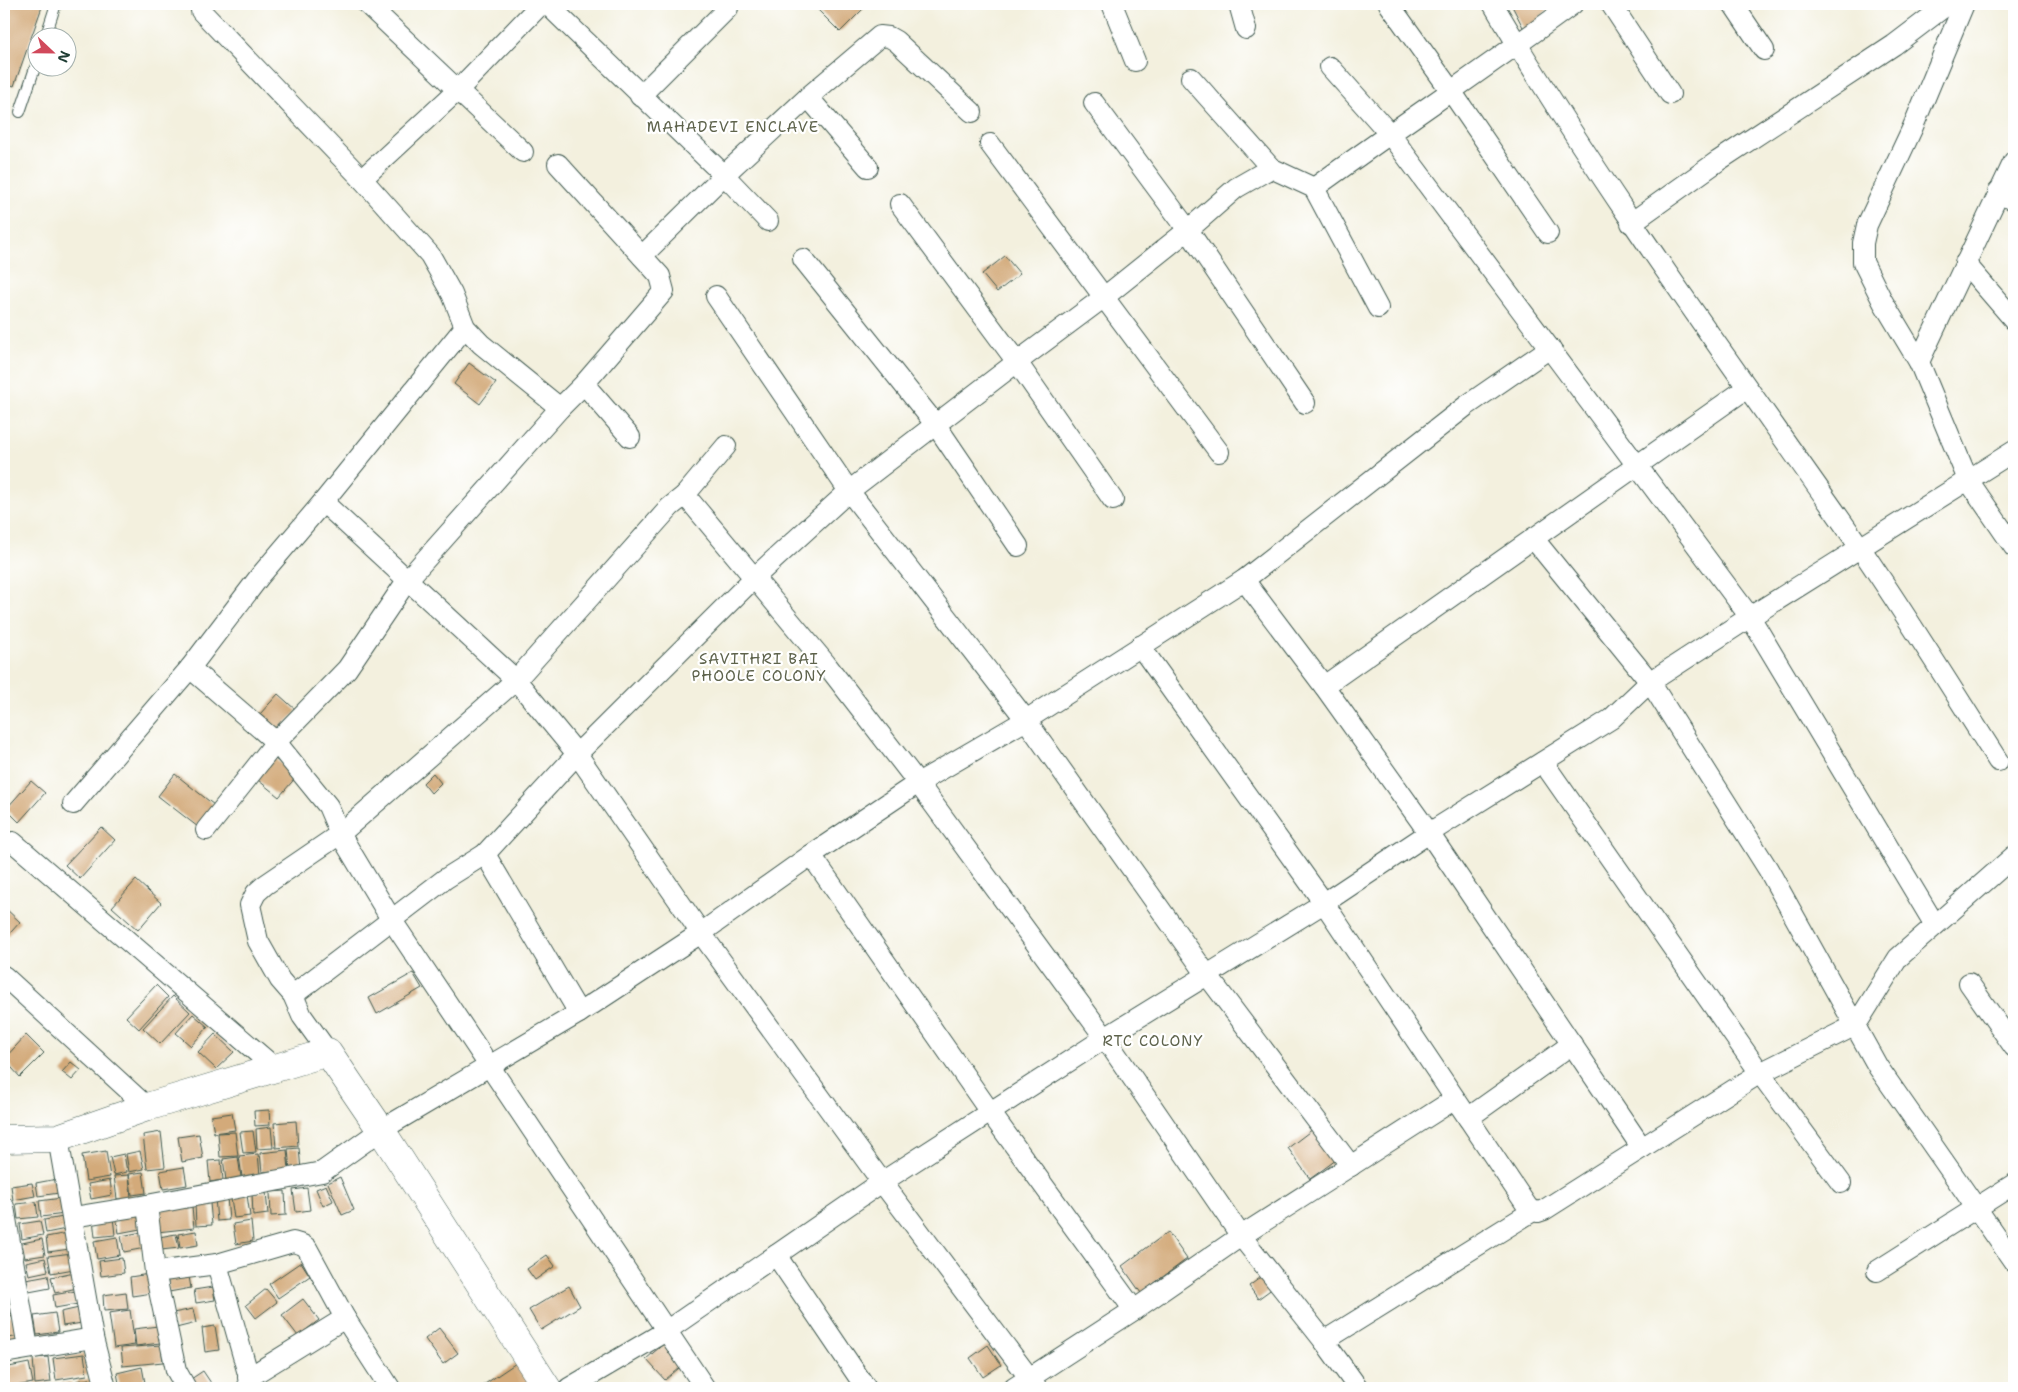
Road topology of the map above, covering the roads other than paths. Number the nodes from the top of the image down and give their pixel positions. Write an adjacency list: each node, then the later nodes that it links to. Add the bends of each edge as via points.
1 (56, 4): 16 (lane)
2 (366, 4): 24 (street)
3 (541, 4): 24 (street)
4 (547, 4): 27 (street)
5 (1113, 4): 20 (street)
6 (1239, 4): 17 (street)
7 (1388, 4): 25 (street)
8 (1493, 4): 18 (street)
9 (1573, 4): 18 (street)
10 (1611, 4): 26 (street)
11 (1732, 4): 19 (street)
12 (1948, 4): 45 (street, via 1894,45 1718,161)
13 (1964, 4): 58 (street, via 1912,129 1867,225 1863,243 1863,262)
14 (728, 8): 27 (street)
15 (201, 11): 40 (street)
16 (48, 28)
17 (1246, 30)
18 (1517, 45): 25 (street); 45 (street)
19 (1764, 50)
20 (1135, 61)
21 (1330, 67): 32 (street)
22 (32, 78): 30 (lane)
23 (1191, 78): 38 (street)
24 (458, 90): 34 (street); 40 (street)
25 (1452, 91): 32 (street); 47 (street)
26 (1670, 94)
27 (640, 96): 39 (street)
28 (808, 97): 31 (street, via 880,36 896,41); 37 (street); 39 (street)
29 (1094, 103): 46 (street)
30 (20, 112)
31 (972, 112)
32 (1389, 133): 41 (street); 56 (street)
33 (990, 144): 52 (street)
34 (523, 152)
35 (2014, 160): 42 (street)
36 (558, 164): 48 (street)
37 (868, 167)
38 (1271, 168): 41 (street); 46 (street, via 1236,188)
39 (724, 175): 44 (street); 48 (street)
40 (362, 180): 55 (street, via 430,255 452,294)
41 (1314, 188): 53 (street)
42 (2006, 197): 50 (street)
43 (900, 204): 57 (street)
44 (768, 221)
45 (1631, 223): 60 (street)
46 (1188, 230): 52 (street); 61 (street)
47 (1548, 232)
48 (642, 256): 59 (street, via 660,276 664,291)
49 (803, 259): 63 (street)
50 (1965, 263): 54 (street); 58 (street)
51 (716, 296): 70 (street)
52 (1103, 298): 57 (street); 67 (street)
53 (1378, 308)
54 (2014, 320)
55 (465, 327): 62 (street, via 481,344); 73 (street)
56 (1550, 348): 68 (street); 80 (street, via 1466,406)
57 (1017, 362): 63 (street); 72 (street)
58 (1919, 362): 69 (street)
59 (584, 384): 62 (street); 64 (street)
60 (1748, 388): 68 (street); 77 (street)
61 (1305, 403)
62 (560, 408): 79 (street)
63 (936, 425): 70 (street); 75 (street)
64 (630, 437)
65 (726, 446): 71 (street)
66 (2014, 451): 69 (street)
67 (1219, 452)
68 (1637, 466): 74 (street); 81 (street)
69 (1968, 480): 76 (street); 77 (street)
70 (849, 491): 78 (street); 87 (street)
71 (685, 495): 78 (street); 84 (street, via 670,507)
72 (1112, 500)
73 (323, 502): 79 (street); 83 (street, via 260,576)
74 (1532, 538): 85 (street); 86 (street)
75 (1018, 546)
76 (2014, 547)
77 (1860, 548): 81 (street); 90 (street)
78 (754, 578): 89 (street); 92 (street)
79 (408, 579): 84 (street); 88 (street, via 347,669)
80 (1244, 580): 82 (street); 86 (street)
81 (1750, 617): 85 (street); 103 (street)
82 (1140, 646): 87 (street); 101 (street)
83 (190, 668): 88 (street); 93 (street)
84 (516, 680): 89 (street); 96 (street)
85 (1650, 682): 91 (street, via 1611,719); 110 (street, via 1768,869)
86 (1324, 686): 95 (street)
87 (1026, 720): 92 (street); 106 (street)
88 (276, 742): 94 (street); 96 (street, via 328,806)
89 (577, 754): 98 (street); 104 (street)
90 (1998, 761)
91 (1544, 762): 95 (street); 117 (street)
92 (918, 783): 99 (street); 111 (street)
93 (73, 804)
94 (206, 830)
95 (1429, 833): 101 (street); 112 (street)
96 (340, 834): 102 (street); 108 (street, via 266,885 256,893 250,905 258,941 280,980)
97 (13, 842): 116 (street)
98 (485, 854): 102 (street, via 445,878); 109 (street)
99 (811, 855): 104 (street); 120 (street)
100 (2014, 856): 103 (street)
101 (1324, 903): 106 (street); 118 (street)
102 (391, 918): 108 (street); 115 (street)
103 (1935, 925): 110 (street, via 1898,958)
104 (701, 933): 109 (street); 127 (street)
105 (4, 976): 119 (street)
106 (1207, 976): 111 (street); 126 (street)
107 (1969, 982): 113 (street)
108 (293, 995): 114 (street, via 302,1016)
109 (579, 1013): 115 (street)
110 (1856, 1025): 117 (street); 132 (street, via 1878,1067)
111 (1105, 1038): 120 (street); 135 (street)
112 (1572, 1044): 121 (street); 125 (street)
113 (2014, 1047)
114 (328, 1052): 116 (street); 122 (street)
115 (489, 1064): 122 (street); 144 (street)
116 (274, 1067): 119 (street)
117 (1760, 1073): 125 (street); 128 (street)
118 (1455, 1099): 121 (street); 126 (street)
119 (147, 1107): 123 (street)
120 (990, 1112): 127 (street); 142 (street)
121 (1468, 1118): 133 (street)
122 (381, 1130): 130 (street, via 322,1172); 154 (street)
123 (58, 1138): 124 (street); 134 (street)
124 (4, 1139)
125 (1642, 1148): 133 (street, via 1544,1210)
126 (1351, 1166): 135 (street)
127 (882, 1182): 136 (street); 150 (street)
128 (1841, 1183)
129 (2014, 1184): 132 (street)
130 (147, 1205): 134 (street); 140 (street)
131 (4, 1207): 141 (street)
132 (1976, 1208): 137 (street); 139 (street)
133 (1533, 1212): 146 (street)
134 (73, 1217): 145 (street)
135 (1241, 1236): 142 (street); 146 (street)
136 (776, 1255): 144 (street); 157 (street)
137 (2014, 1262)
138 (217, 1264): 140 (street); 143 (street, via 293,1242 303,1244); 149 (street)
139 (1877, 1271)
140 (155, 1272): 152 (street, via 176,1370)
141 (10, 1284): 147 (street)
142 (1134, 1310): 150 (street)
143 (345, 1318): 149 (street); 153 (street)
144 (666, 1331): 155 (street); 156 (street)
145 (93, 1338): 147 (street); 151 (street)
146 (1324, 1341): 158 (street)
147 (28, 1348): 148 (street)
148 (4, 1353)
149 (250, 1383)
150 (1027, 1385)
151 (106, 1388)
152 (186, 1388)
153 (390, 1388)
154 (547, 1388)
155 (569, 1388)
156 (705, 1388)
157 (866, 1388)
158 (1358, 1388)

